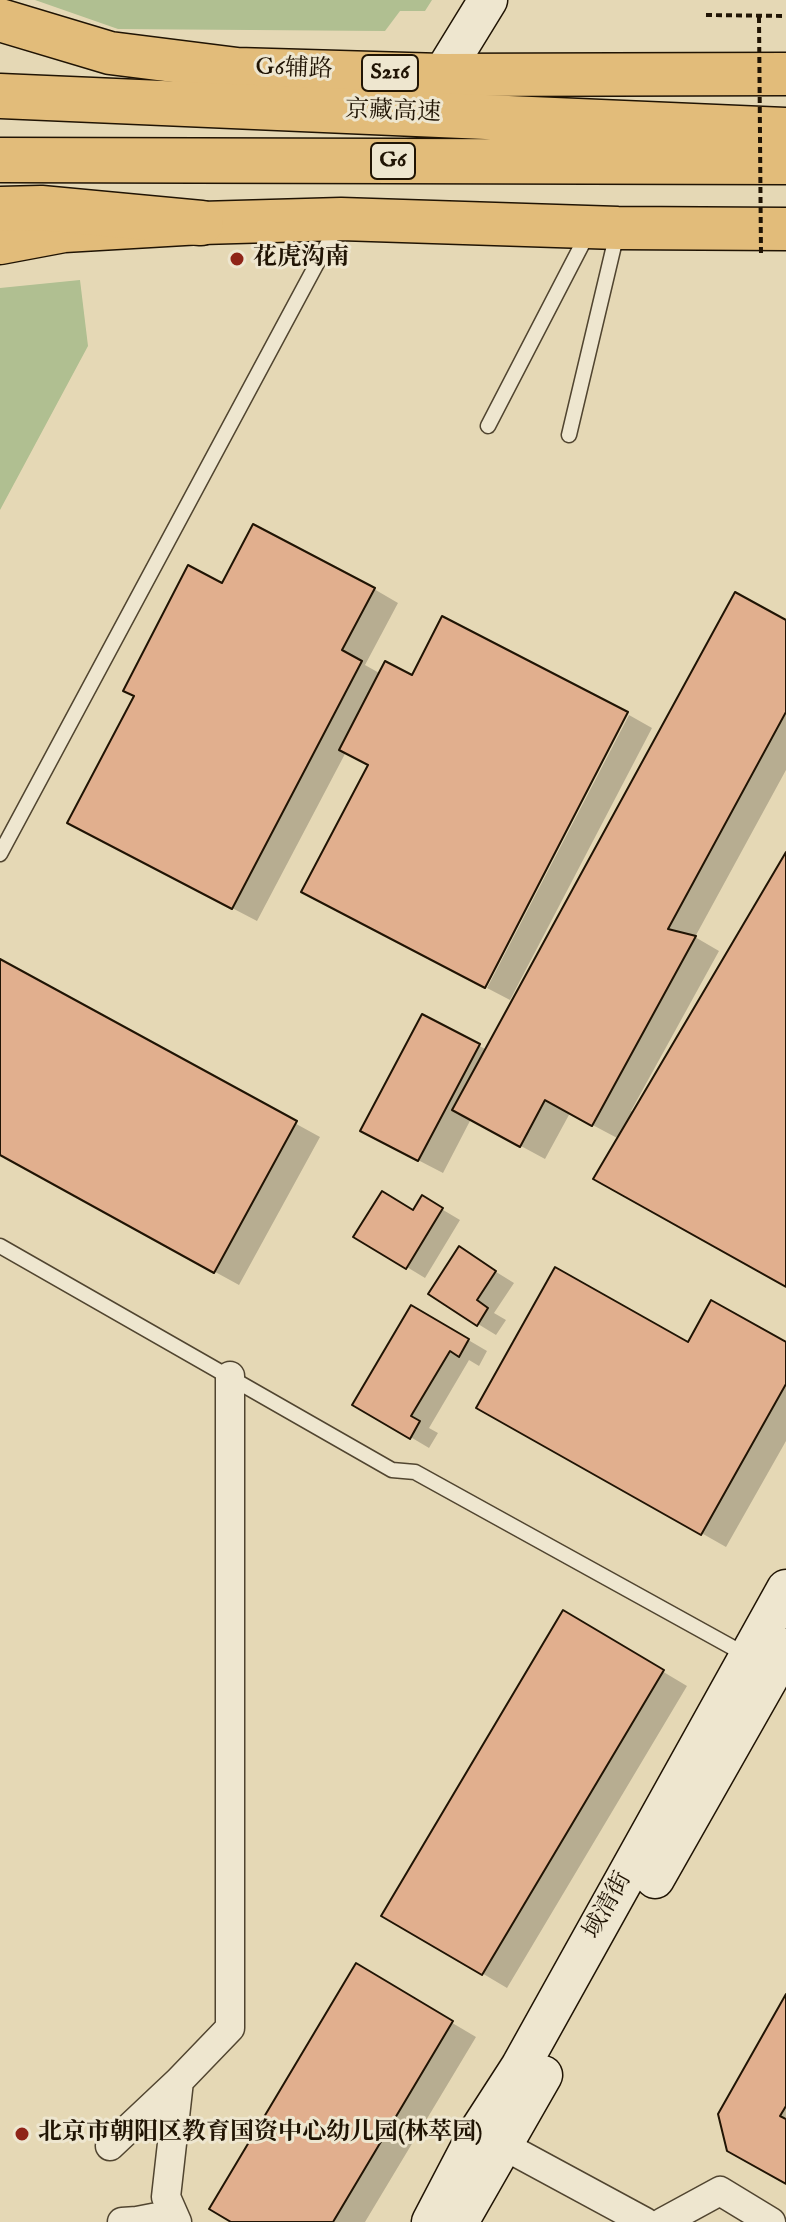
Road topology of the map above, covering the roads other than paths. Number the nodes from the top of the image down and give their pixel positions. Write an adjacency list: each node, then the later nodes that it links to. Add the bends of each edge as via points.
1 (488, 0): 4 (street)
2 (0, 20): 4 (main road, G6辅路 / S216, via 124,55 237,69)
3 (786, 74): 4 (main road, G6辅路 / S216)
4 (442, 75)
5 (0, 96): 6 (highway, 京藏高速 / G6)
6 (786, 130)
7 (0, 160): 8 (highway, 京藏高速 / G6)
8 (786, 162)
9 (0, 209): 11 (highway)
10 (341, 219): 11 (main road); 12 (main road); 17 (lane)
11 (201, 223): 14 (main road, via 64,231)
12 (605, 227): 13 (main road); 15 (lane); 16 (lane)
13 (774, 242)
14 (0, 243)
15 (488, 426)
16 (569, 435)
17 (0, 854)
18 (0, 1246): 19 (lane)
19 (230, 1376): 21 (lane, via 392,1470 415,1472); 22 (street, via 230,2028)
20 (786, 1589): 21 (street, 域清街)
21 (769, 1658): 23 (street, 域清街, via 520,2067)
22 (179, 2081): 24 (street); 26 (street, via 166,2197)
23 (490, 2139): 25 (street); 28 (street, 域清街); 29 (street, 域清街)
24 (110, 2146)
25 (613, 2214): 30 (street)
26 (175, 2218): 27 (street)
27 (122, 2222)
28 (431, 2222)
29 (459, 2222)
30 (645, 2222)
31 (663, 2222): 32 (street, via 720,2191)
32 (771, 2222)

